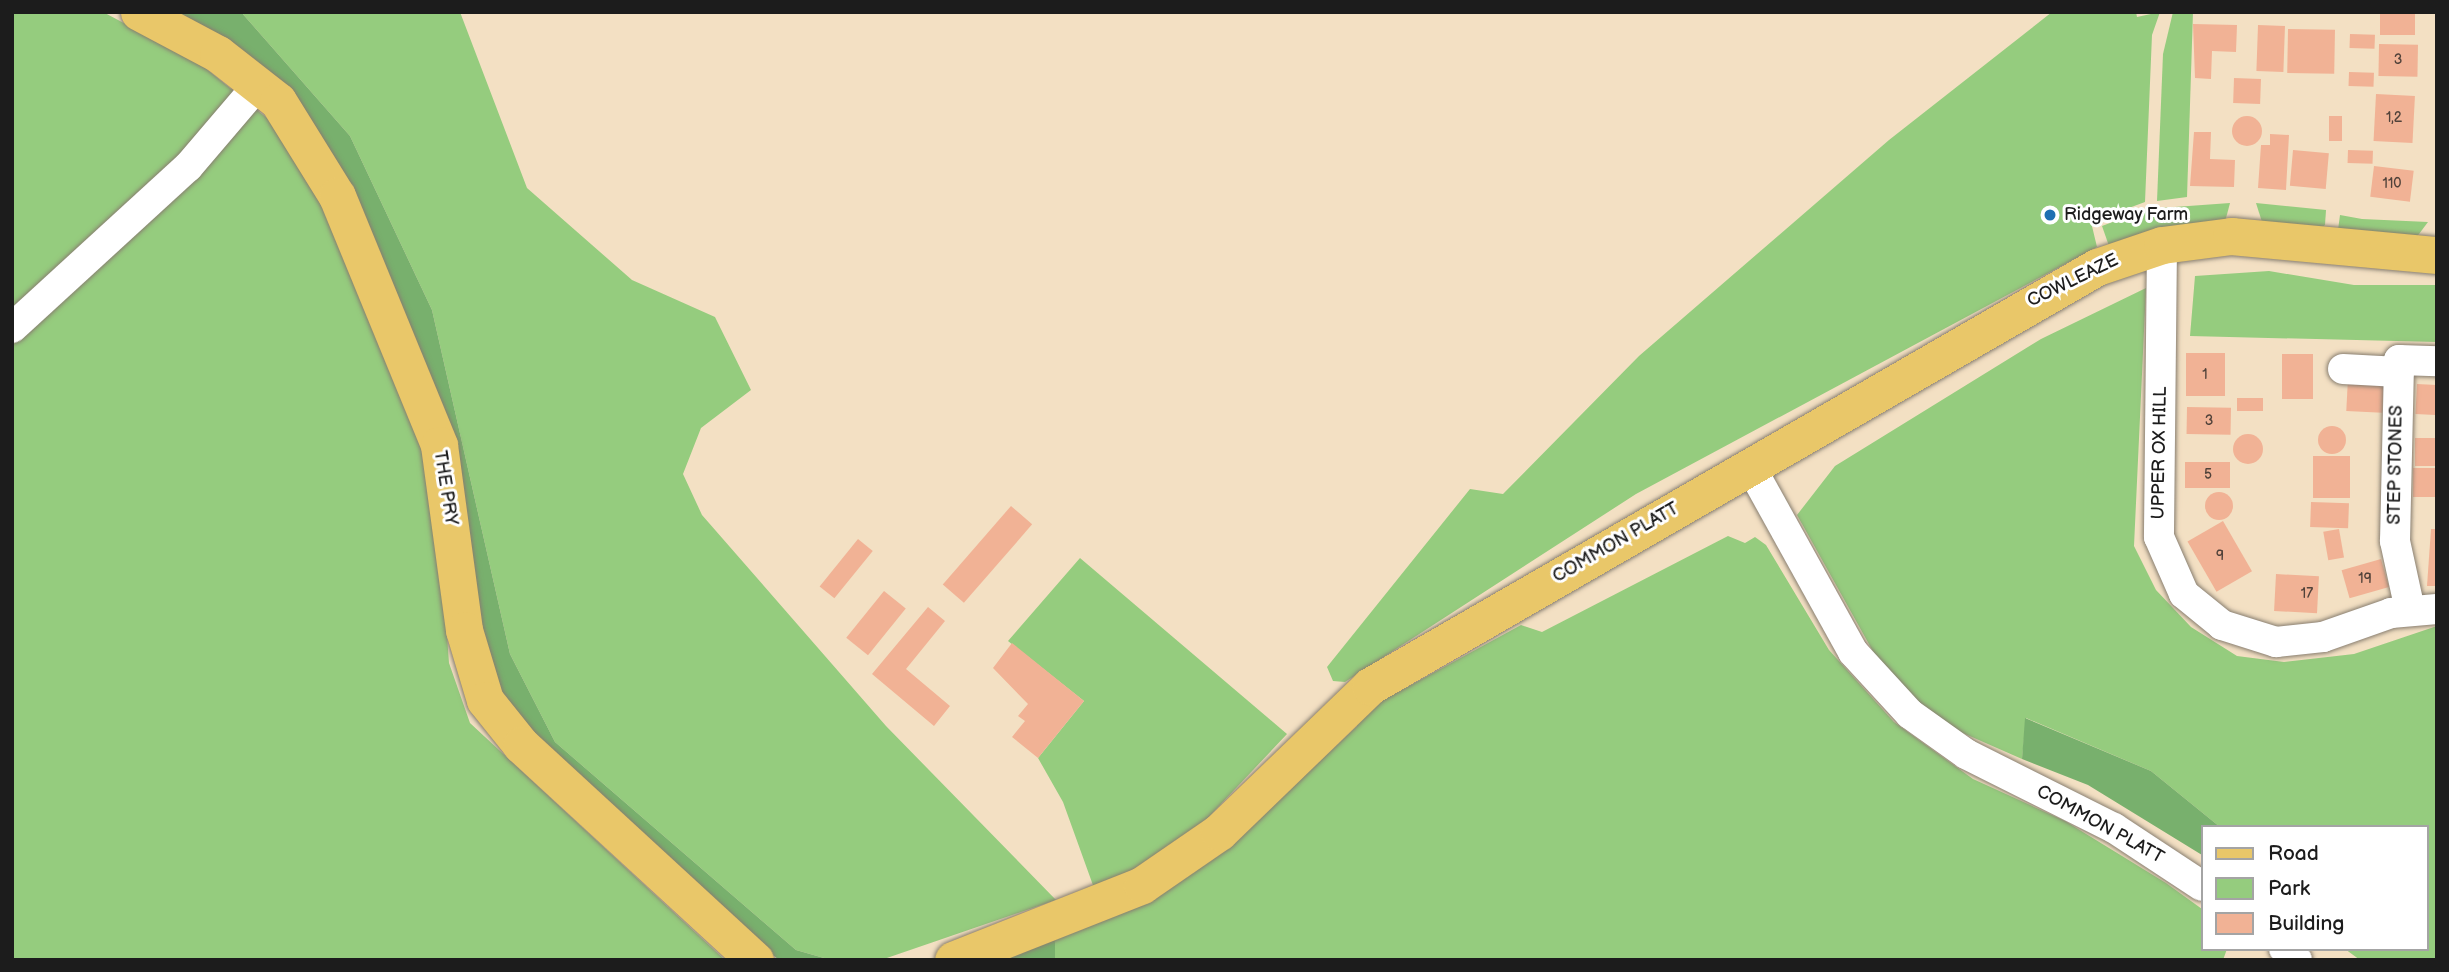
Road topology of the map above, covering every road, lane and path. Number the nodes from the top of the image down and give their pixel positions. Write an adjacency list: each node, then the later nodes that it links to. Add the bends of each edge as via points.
1 (139, 12): 2 (main road, THE PRY, via 218,54)
2 (259, 84): 6 (street, via 188,167); 13 (main road, THE PRY, via 295,121 324,172 421,396 439,446 464,630 485,700 521,745)
3 (2437, 240): 5 (street)
4 (2162, 244): 5 (main road, COWLEAZE, via 2256,236 2369,253); 10 (main road, COWLEAZE, via 2063,283); 11 (street, UPPER OX HILL, via 2158,509 2174,580 2221,625 2276,642 2323,637)
5 (2437, 255)
6 (12, 328)
7 (2437, 361): 8 (street)
8 (2399, 366): 9 (street); 11 (street, STEP STONES, via 2395,541)
9 (2343, 369)
10 (1750, 466): 12 (street, COMMON PLATT, via 1853,652 1910,714 1966,754 2114,828); 14 (main road, COMMON PLATT, via 1370,686 1219,832 1142,885)
11 (2424, 610)
12 (2200, 885)
13 (755, 960)
14 (953, 960)

